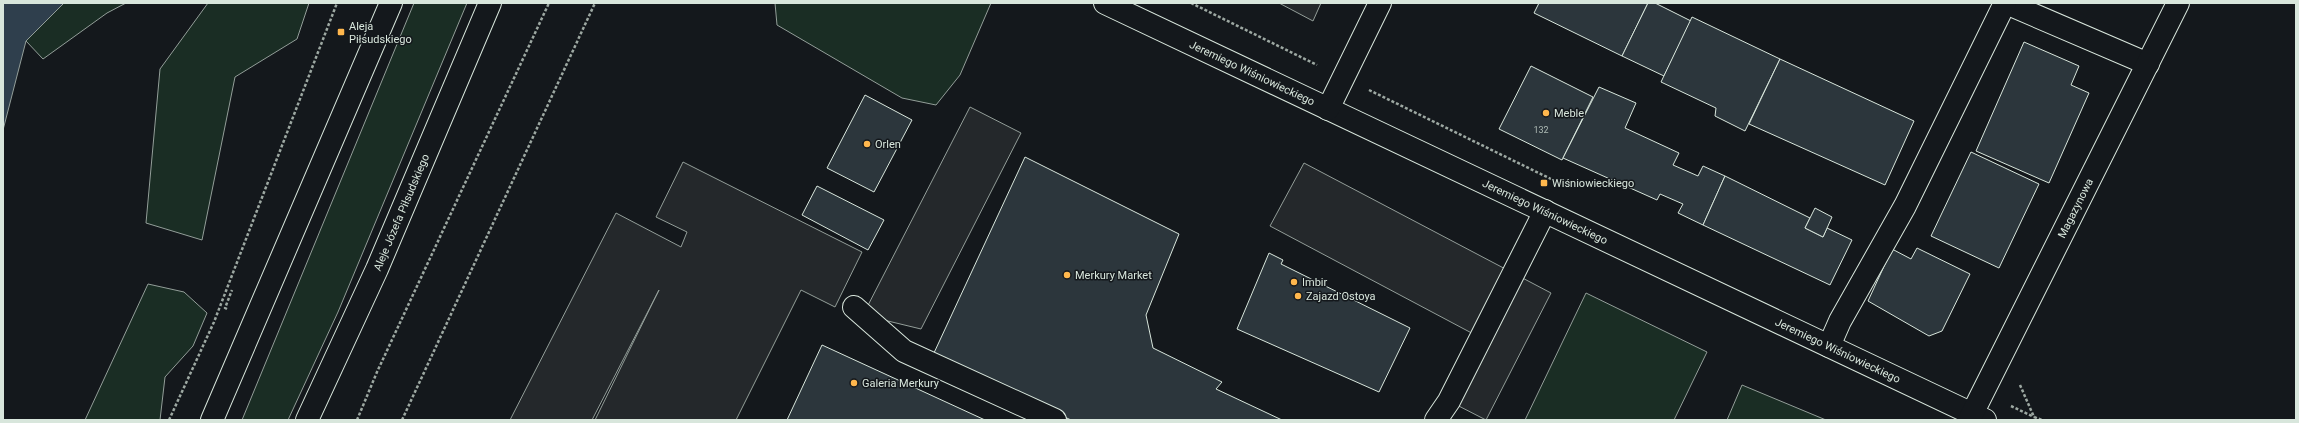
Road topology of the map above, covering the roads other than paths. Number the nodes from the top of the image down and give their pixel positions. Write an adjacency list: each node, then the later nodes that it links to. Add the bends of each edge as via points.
1 (391, 3): 13 (street)
2 (490, 3): 14 (street, Aleje Józefa Piłsudskiego, via 377,269)
3 (1105, 3): 8 (street, Jeremiego Wiśniowieckiego)
4 (1380, 3): 8 (street)
5 (2005, 3): 7 (street); 11 (street, via 1905,206)
6 (2178, 3): 7 (street, Magazynowa)
7 (2148, 64): 12 (street, Magazynowa)
8 (1328, 109): 9 (street, Jeremiego Wiśniowieckiego)
9 (1545, 211): 11 (street, Jeremiego Wiśniowieckiego); 16 (street, via 1448,402)
10 (854, 307): 15 (street, via 904,351)
11 (1829, 346): 12 (street, Jeremiego Wiśniowieckiego)
12 (1975, 418)
13 (212, 420)
14 (307, 420)
15 (1055, 420)
16 (1436, 420)

